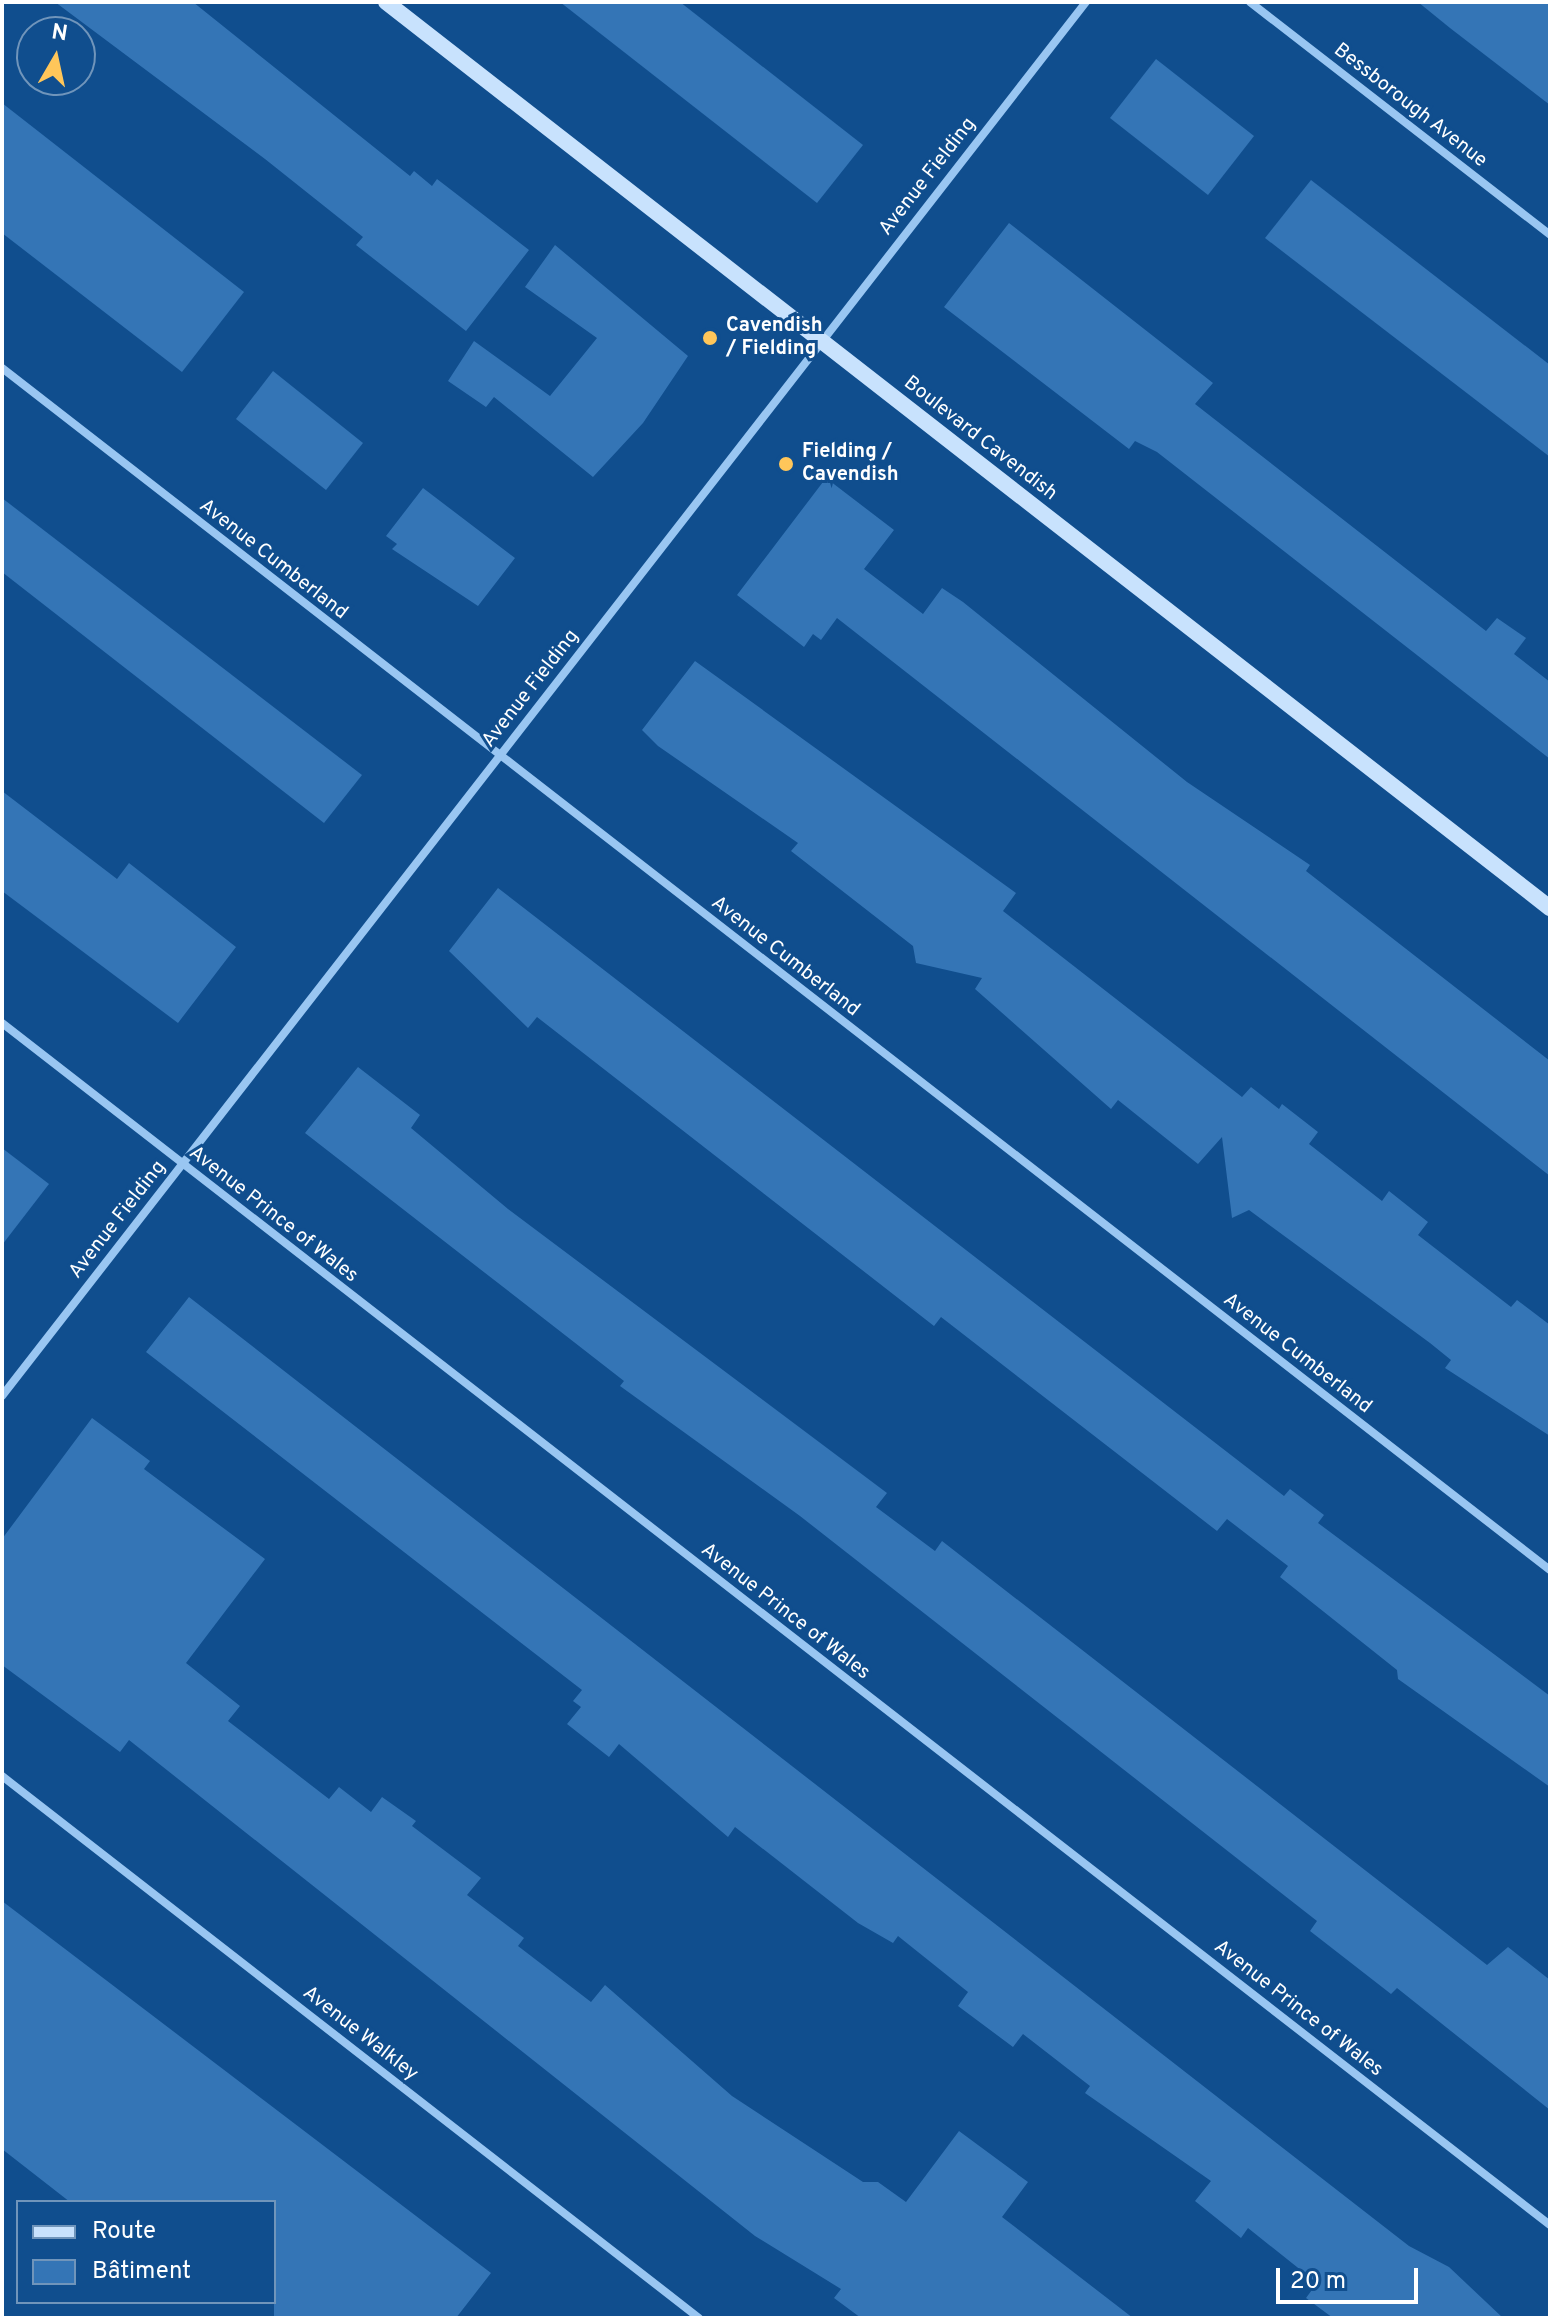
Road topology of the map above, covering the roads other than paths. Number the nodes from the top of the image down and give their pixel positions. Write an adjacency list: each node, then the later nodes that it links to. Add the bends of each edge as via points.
1 (386, 2): 5 (main road, Boulevard Cavendish)
2 (1086, 2): 5 (street, Avenue Fielding)
3 (1250, 2): 4 (street, Bessborough Avenue)
4 (1550, 235)
5 (820, 340): 7 (street, Avenue Fielding); 8 (main road, Boulevard Cavendish)
6 (2, 368): 7 (street, Avenue Cumberland)
7 (499, 756): 10 (street, Avenue Fielding); 12 (street, Avenue Cumberland)
8 (1550, 908)
9 (2, 1023): 10 (street, Avenue Prince of Wales)
10 (181, 1165): 11 (street, Avenue Fielding); 14 (street, Avenue Prince of Wales)
11 (2, 1396)
12 (1550, 1570)
13 (2, 1776): 15 (street, Avenue Walkley)
14 (1550, 2225)
15 (699, 2318)

